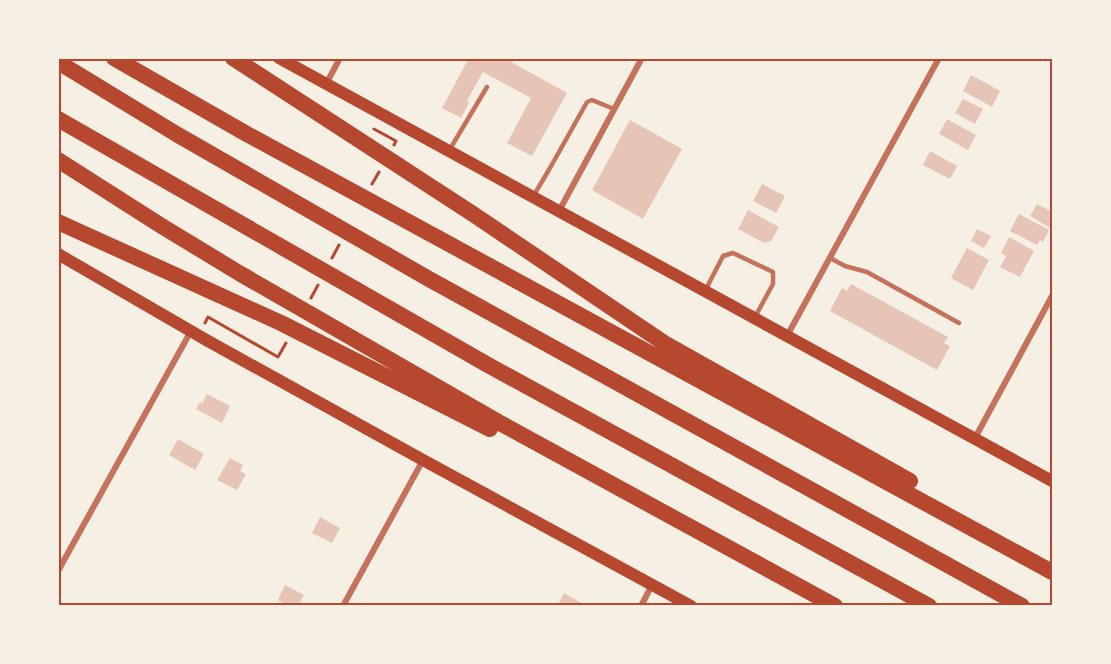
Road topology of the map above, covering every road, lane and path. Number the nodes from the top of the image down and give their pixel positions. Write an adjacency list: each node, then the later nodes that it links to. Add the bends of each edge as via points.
1 (114, 58): 39 (highway)
2 (233, 58): 39 (highway, via 664,343 913,484)
3 (279, 58): 8 (main road)
4 (340, 58): 8 (street)
5 (642, 58): 10 (street)
6 (939, 58): 23 (street)
7 (58, 62): 48 (highway, via 429,279)
8 (326, 84): 14 (main road)
9 (488, 87): 14 (lane)
10 (614, 109): 18 (lane, via 592,100 587,102); 19 (street)
11 (58, 119): 47 (highway, via 488,364)
12 (396, 141): 13 (path)
13 (391, 151)
14 (449, 152): 18 (main road)
15 (58, 160): 38 (highway, via 239,273)
16 (379, 172): 17 (path)
17 (368, 192)
18 (532, 197): 19 (main road)
19 (559, 212): 26 (main road)
20 (58, 222): 38 (highway, via 281,323 513,441)
21 (340, 244): 24 (path)
22 (58, 254): 32 (main road)
23 (830, 258): 31 (lane, via 867,272); 34 (street)
24 (329, 264)
25 (318, 285): 28 (path)
26 (705, 291): 29 (main road); 29 (lane, via 723,256 733,253 773,272 773,284)
27 (1053, 296): 35 (street)
28 (306, 306)
29 (754, 319): 34 (main road)
30 (204, 323): 33 (path, via 208,317 278,357)
31 (958, 323)
32 (191, 331): 36 (main road); 40 (street)
33 (290, 337)
34 (787, 337): 35 (main road)
35 (974, 439): 37 (main road)
36 (423, 460): 42 (main road); 43 (street)
37 (1053, 481)
38 (615, 486): 46 (highway)
39 (970, 527): 41 (highway)
40 (58, 571)
41 (1053, 572)
42 (652, 585): 44 (street); 45 (main road)
43 (343, 606)
44 (641, 606)
45 (691, 606)
46 (835, 606)
47 (928, 606)
48 (1022, 606)

